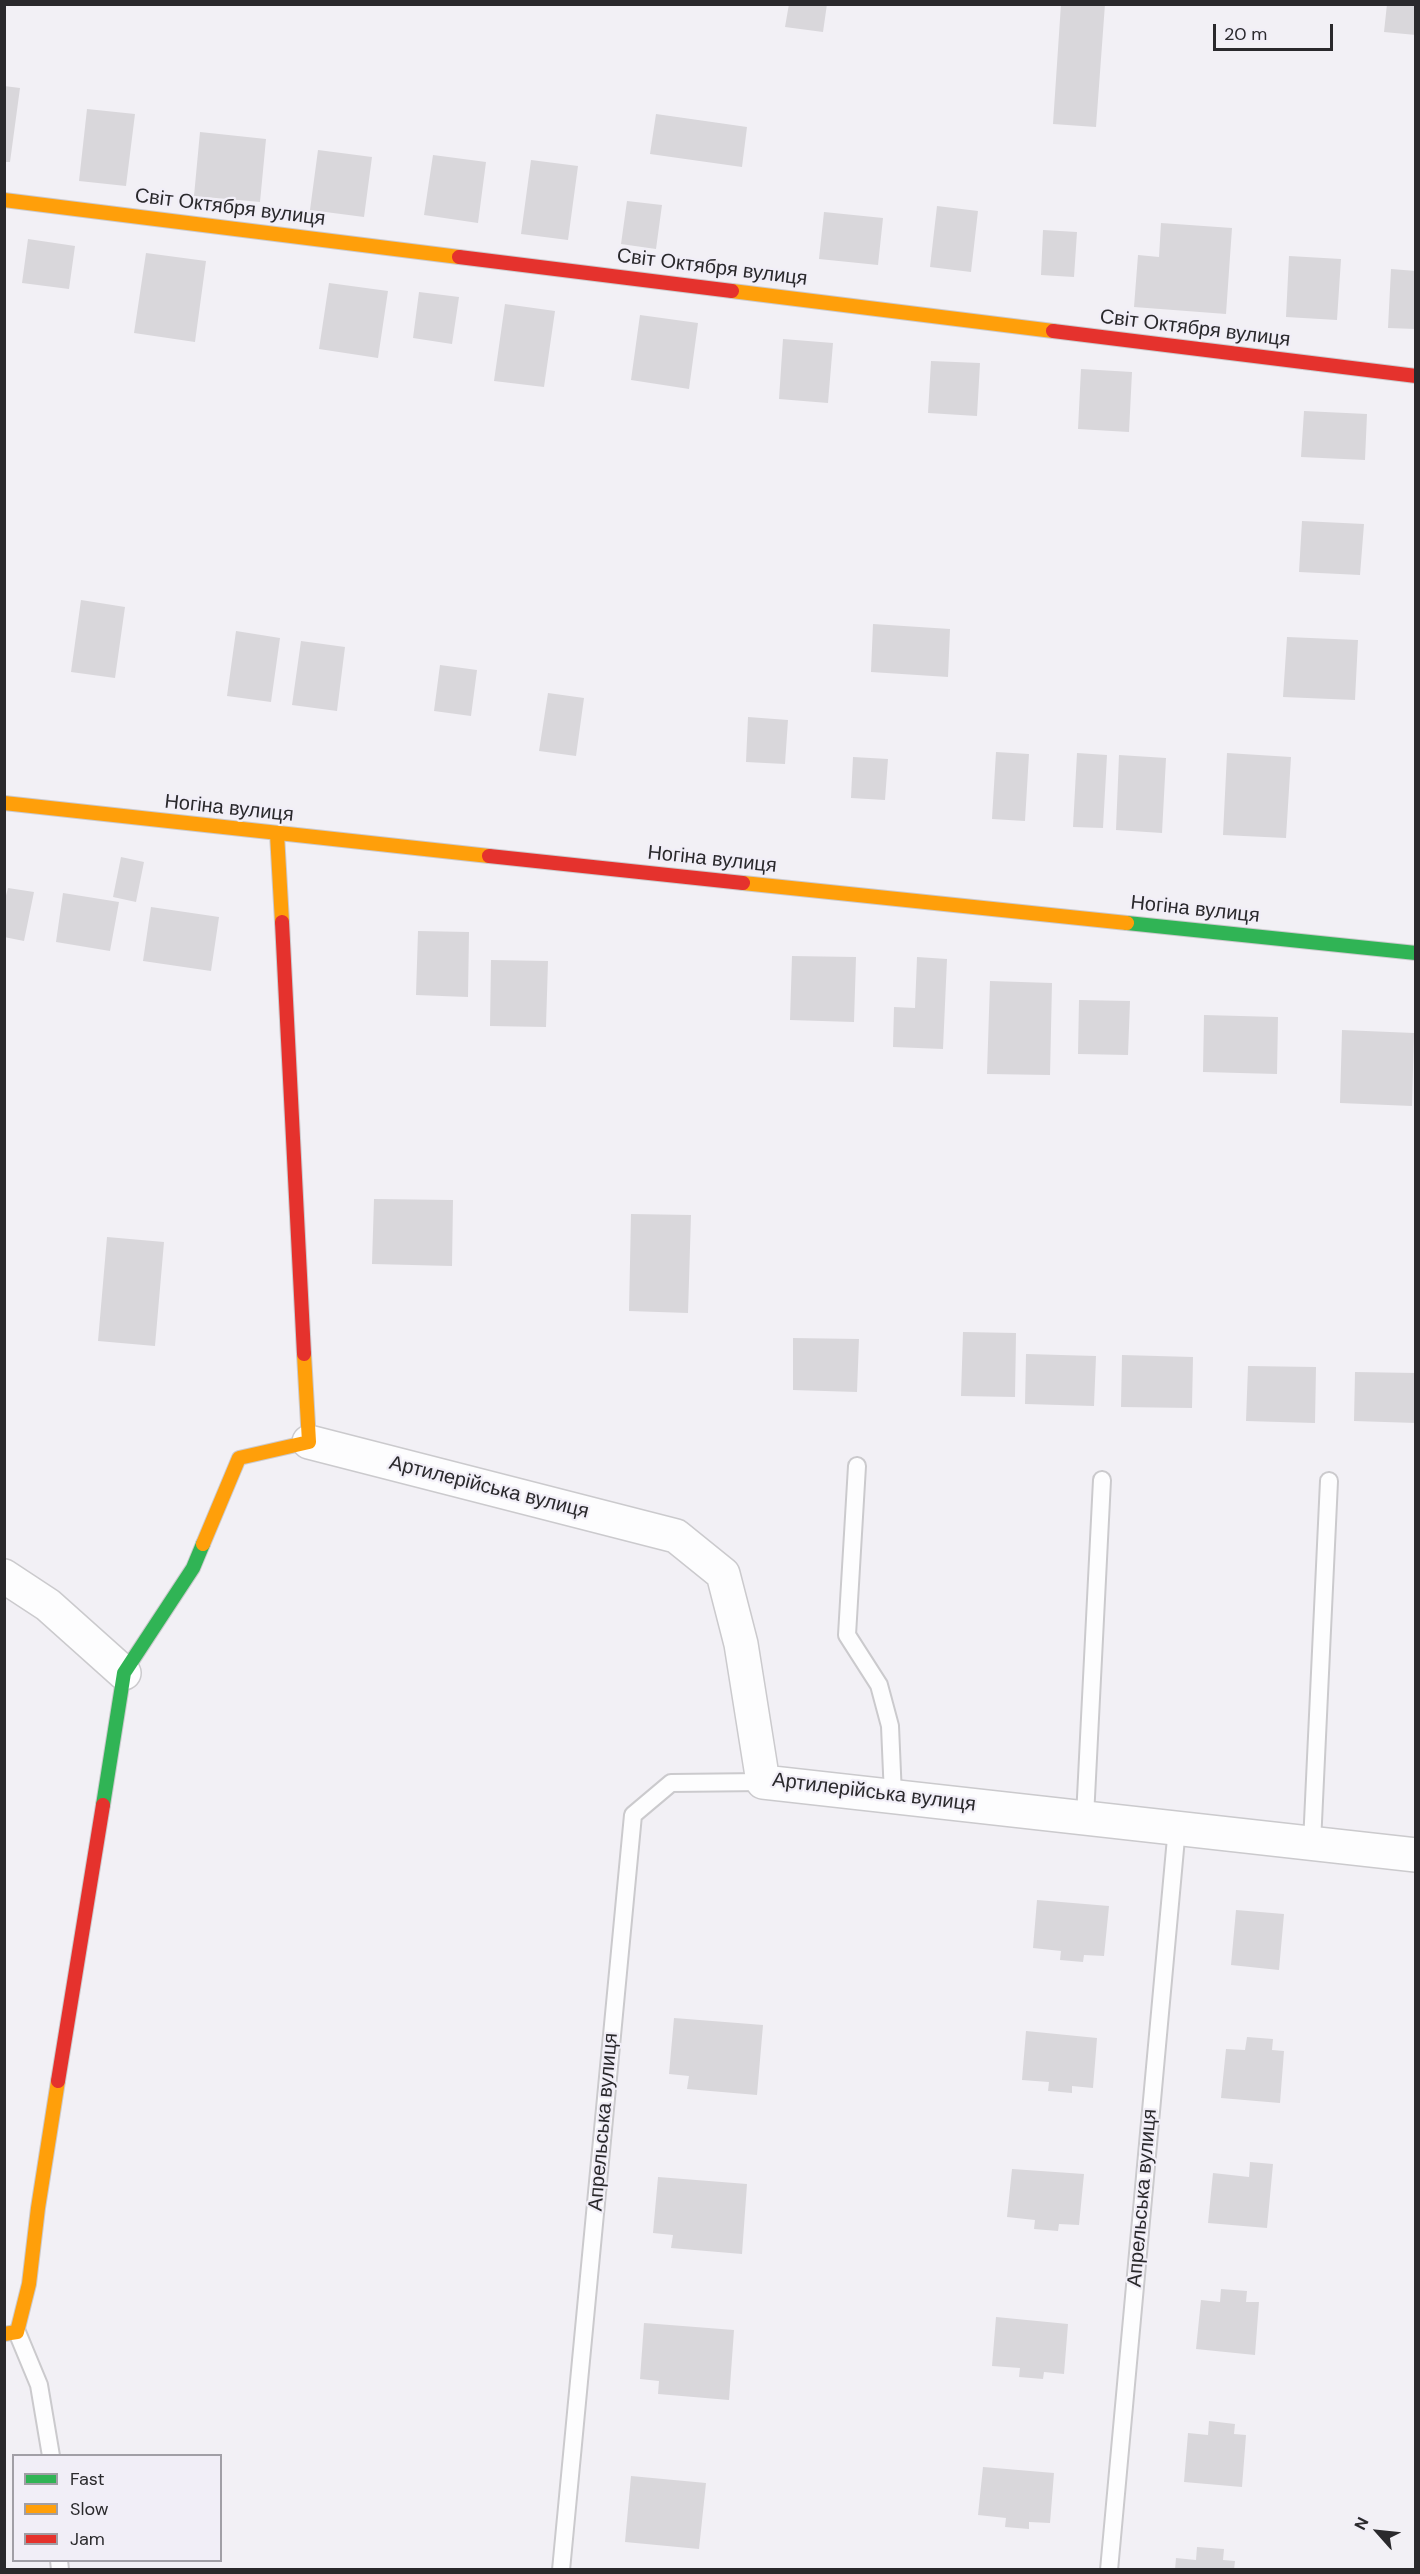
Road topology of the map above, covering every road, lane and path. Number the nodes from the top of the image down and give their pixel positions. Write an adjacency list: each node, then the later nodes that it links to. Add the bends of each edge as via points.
1 (4, 200): 2 (street, Світ Октября вулиця)
2 (1416, 376)
3 (4, 803): 4 (street, Ногіна вулиця)
4 (278, 834): 5 (street, Ногіна вулиця); 6 (street)
5 (1416, 953)
6 (309, 1442): 11 (street, via 239,1458 193,1568); 12 (street, Артилерійська вулиця, via 676,1536 723,1574 741,1644)
7 (857, 1467): 13 (lane, via 847,1635 879,1685 890,1726)
8 (1102, 1480): 14 (lane)
9 (1329, 1481): 16 (lane)
10 (4, 1576): 11 (street, via 48,1605)
11 (124, 1672): 18 (street, via 29,2284)
12 (763, 1782): 13 (street, Артилерійська вулиця); 20 (lane, Апрельська вулиця, via 671,1783 633,1815)
13 (893, 1796): 14 (street, Артилерійська вулиця)
14 (1085, 1817): 15 (street, Артилерійська вулиця)
15 (1177, 1827): 16 (street, Артилерійська вулиця); 21 (lane, Апрельська вулиця)
16 (1312, 1843): 17 (street, Артилерійська вулиця)
17 (1416, 1855)
18 (11, 2333): 19 (lane, via 39,2385)
19 (51, 2454)
20 (561, 2570)
21 (1108, 2570)

